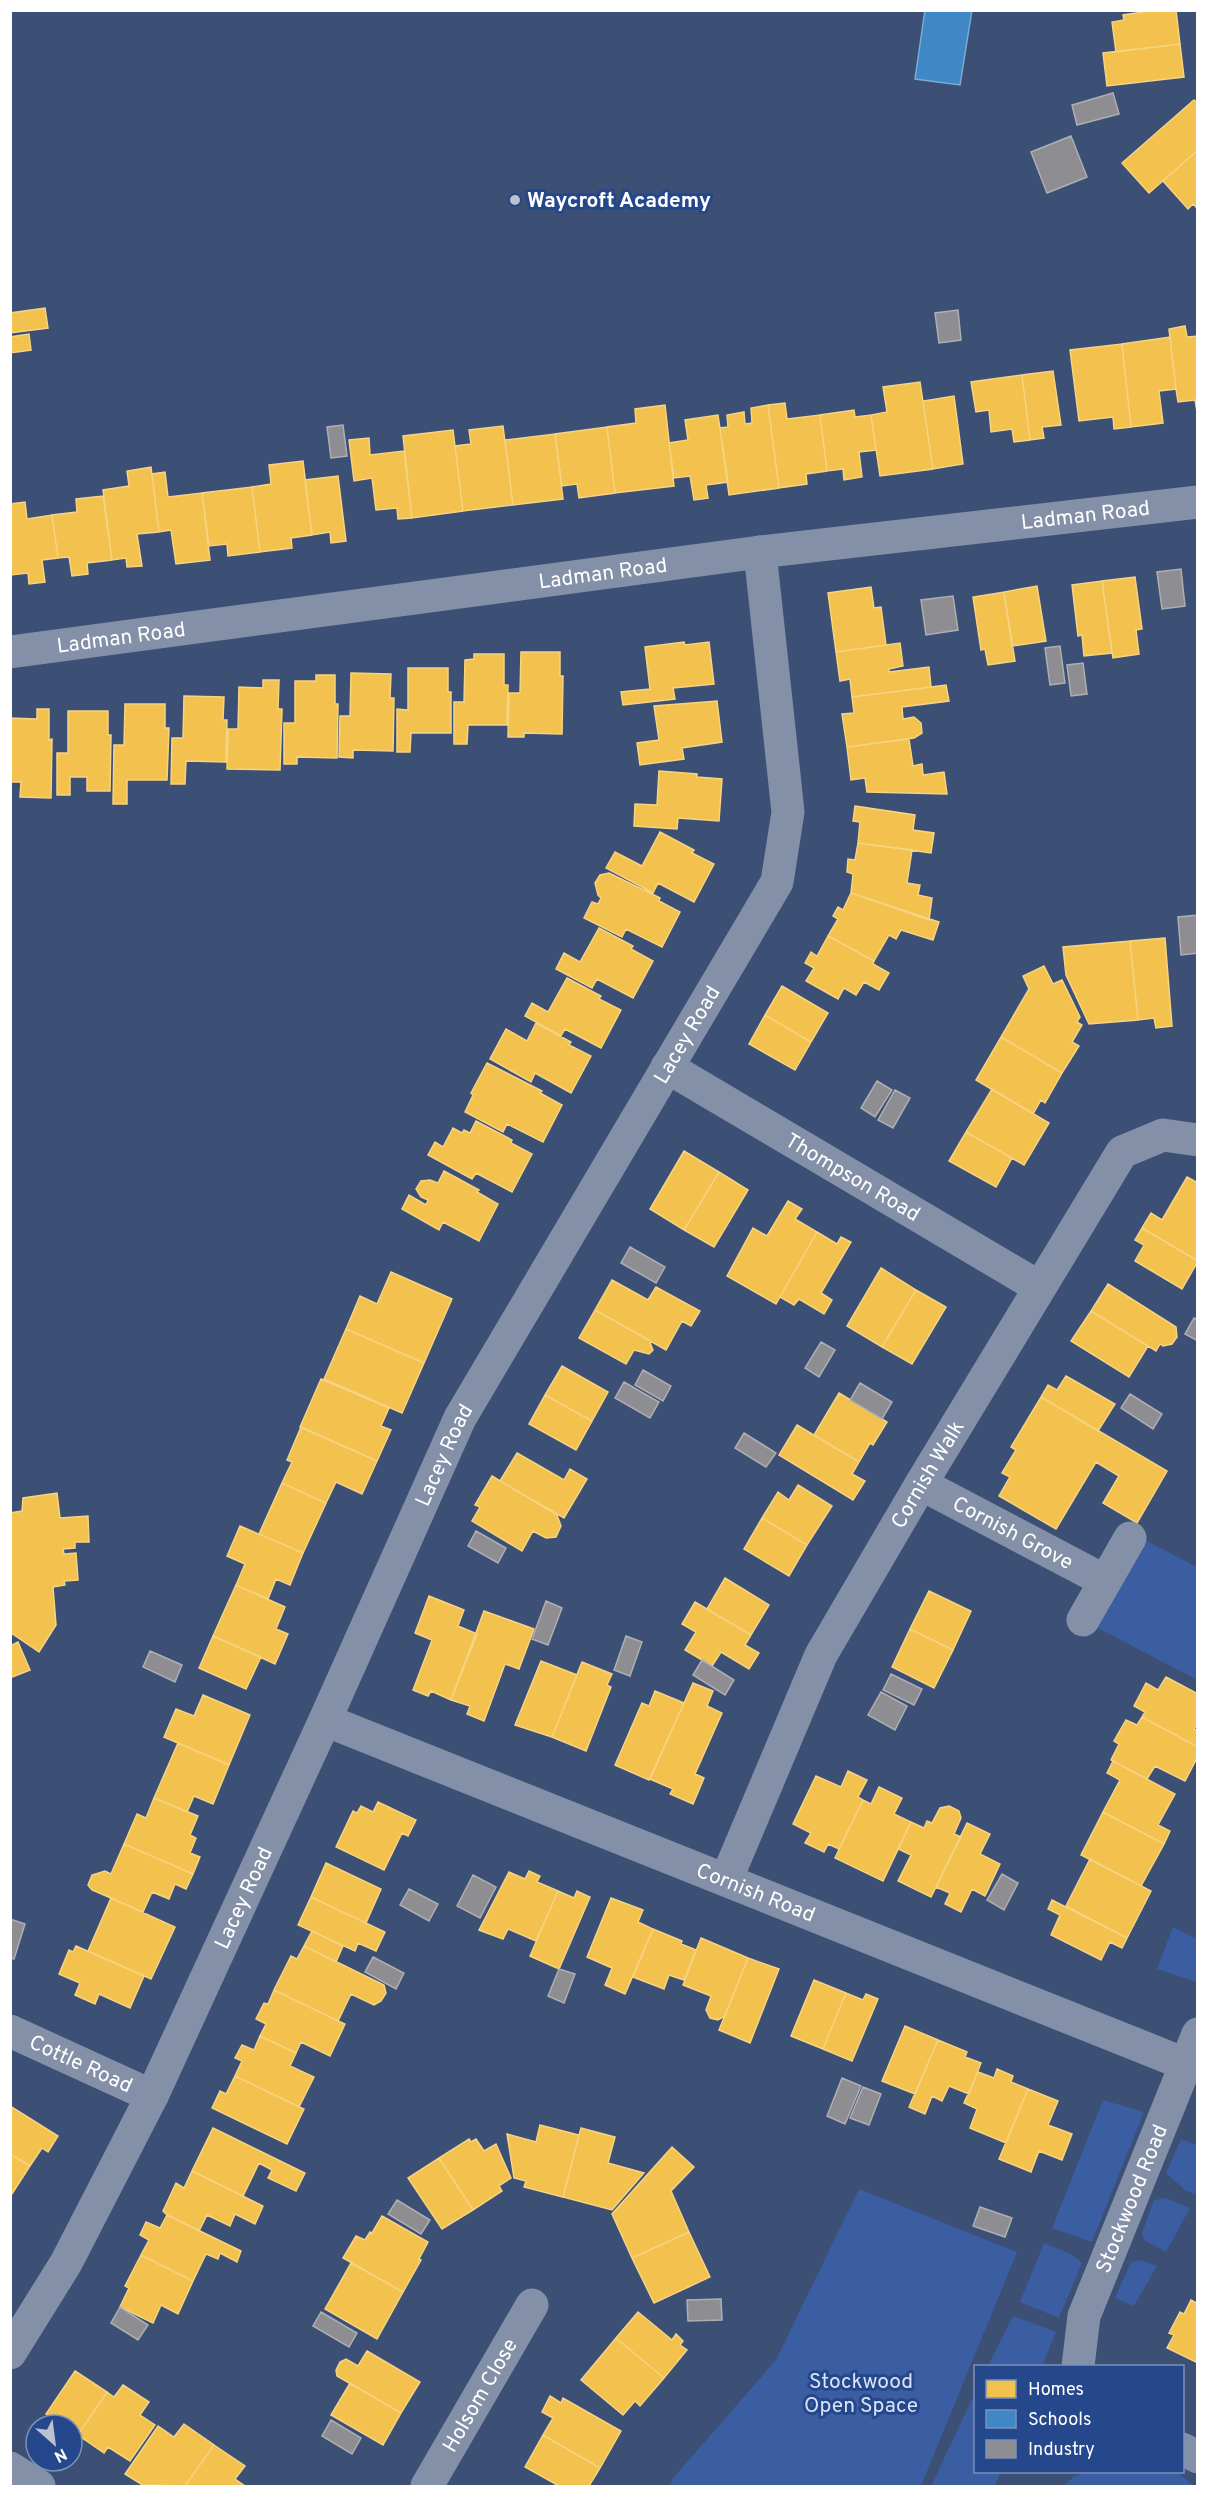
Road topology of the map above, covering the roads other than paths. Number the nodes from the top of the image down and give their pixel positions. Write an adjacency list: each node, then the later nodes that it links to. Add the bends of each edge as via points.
1 (1197, 502): 2 (street, Ladman Road)
2 (760, 552): 3 (street, Ladman Road); 4 (street, Lacey Road, via 788,812 777,882)
3 (10, 652)
4 (667, 1067): 6 (street, Thompson Road); 11 (street, Lacey Road, via 460,1418)
5 (1197, 1140): 6 (street, Cornish Walk, via 1163,1135 1122,1152)
6 (1040, 1287): 7 (street, Cornish Walk)
7 (921, 1484): 9 (street, Cornish Grove); 12 (street, Cornish Walk, via 821,1655)
8 (1130, 1538): 9 (street)
9 (1106, 1581): 10 (street)
10 (1083, 1620)
11 (325, 1720): 12 (street, Cornish Road); 16 (street, Lacey Road)
12 (726, 1880): 15 (street, Cornish Road)
13 (10, 2031): 16 (street, Cottle Road)
14 (1197, 2034): 15 (street, Stockwood Road)
15 (1185, 2064): 19 (street, Stockwood Road, via 1084,2316)
16 (152, 2096): 18 (street, Lacey Road, via 66,2263)
17 (532, 2305): 22 (street, Holsom Close)
18 (10, 2353)
19 (1078, 2365)
20 (10, 2468): 21 (street)
21 (39, 2487)
22 (427, 2487)

